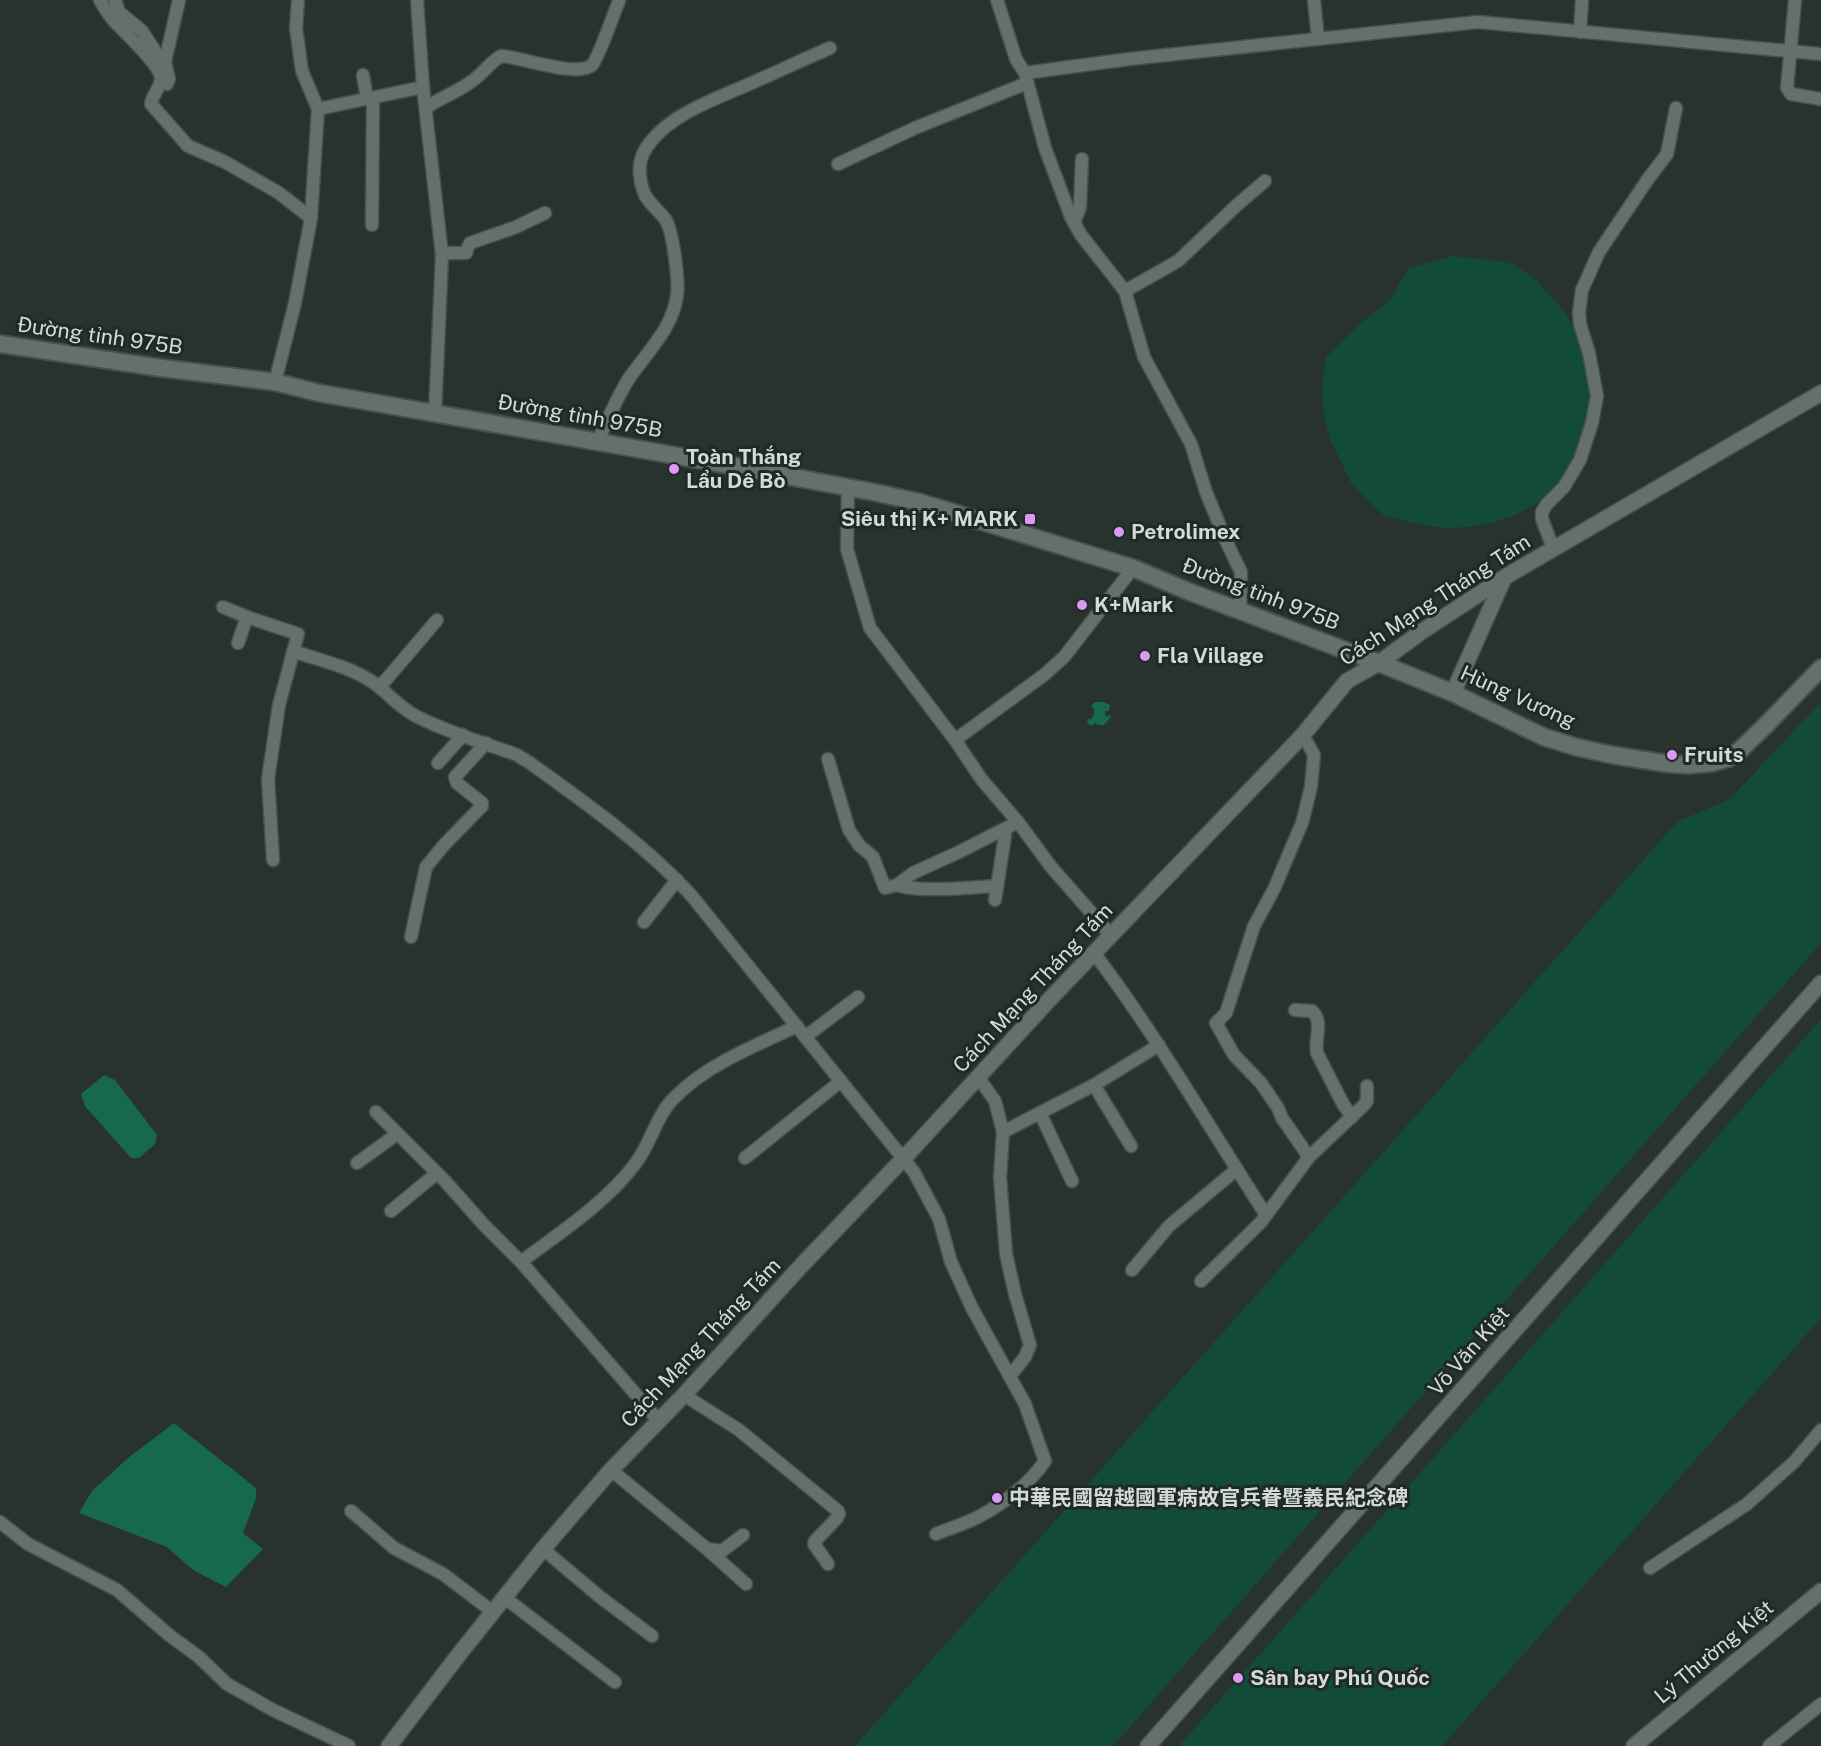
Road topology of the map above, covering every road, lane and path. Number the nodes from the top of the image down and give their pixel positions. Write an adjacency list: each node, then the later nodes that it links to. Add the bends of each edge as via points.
1 (100, 0): 25 (street, via 161,75 151,100)
2 (115, 0): 16 (street, via 119,12 142,31)
3 (179, 0): 16 (street)
4 (298, 0): 24 (street, via 296,28 302,71)
5 (417, 0): 19 (street)
6 (997, 0): 18 (street)
7 (1314, 0): 12 (street)
8 (1582, 0): 11 (street)
9 (1795, 0): 14 (street)
10 (619, 1): 22 (street, via 591,66 570,69 501,56 476,79)
11 (1580, 32): 12 (street, via 1478,22); 14 (street)
12 (1318, 39): 18 (street, via 1129,59)
13 (830, 48): 39 (street, via 702,104 669,125 644,151 640,176 645,195 671,230 678,292 666,328 629,378)
14 (1790, 51): 15 (street); 21 (street, via 1786,88 1791,94)
15 (1821, 54)
16 (165, 62): 25 (street, via 169,79)
17 (363, 75): 20 (street)
18 (1026, 78): 27 (street); 31 (street, via 1046,148)
19 (423, 87): 20 (street); 22 (street)
20 (370, 98): 24 (street); 32 (street)
21 (1821, 99)
22 (426, 108): 33 (street)
23 (1676, 108): 41 (street, via 1667,154 1599,252 1582,290 1580,324 1597,396 1580,460 1564,487 1542,512)
24 (318, 109): 30 (street)
25 (157, 110): 30 (street, via 188,146 279,193)
26 (1082, 159): 31 (street, via 1080,207)
27 (838, 164)
28 (1265, 181): 34 (street, via 1191,252)
29 (545, 213): 33 (street, via 470,243 466,253)
30 (311, 218): 36 (street)
31 (1074, 223): 34 (street)
32 (372, 225)
33 (442, 255): 38 (street)
34 (1125, 291): 45 (street, via 1144,357 1191,444 1206,492 1241,572)
35 (0, 344): 36 (main road, Đường tỉnh 975B)
36 (275, 382): 38 (main road, Đường tỉnh 975B)
37 (1821, 393): 41 (street, Cách Mạng Tháng Tám)
38 (435, 414): 39 (main road, Đường tỉnh 975B)
39 (597, 442): 40 (main road, Đường tỉnh 975B)
40 (848, 487): 42 (main road, Đường tỉnh 975B, via 919,502); 56 (street, via 847,549 870,628)
41 (1553, 548): 43 (street, Cách Mạng Tháng Tám)
42 (1133, 568): 45 (main road, Đường tỉnh 975B); 56 (street, via 1064,657)
43 (1505, 577): 50 (street, Cách Mạng Tháng Tám); 53 (street)
44 (223, 607): 46 (street)
45 (1240, 610): 50 (main road, Đường tỉnh 975B)
46 (247, 617): 48 (street); 49 (street, via 298,634)
47 (437, 620): 52 (street)
48 (238, 644)
49 (293, 651): 52 (street, via 348,670); 62 (street, via 279,705 268,779)
50 (1379, 663): 53 (main road, Hùng Vương); 55 (street, Cách Mạng Tháng Tám, via 1347,681)
51 (1821, 668): 53 (main road, Hùng Vương, via 1740,750 1729,758 1689,765 1576,747 1544,737)
52 (378, 686): 54 (street, via 413,715)
53 (1453, 693)
54 (463, 735): 57 (street); 59 (street)
55 (1302, 736): 68 (street, Cách Mạng Tháng Tám); 87 (street, via 1314,755 1302,823 1254,926 1226,1013 1216,1023 1234,1055 1261,1083)
56 (956, 740): 60 (street, via 982,780)
57 (486, 743): 63 (street, via 530,763 629,836); 69 (street, via 455,777 482,806 426,867)
58 (828, 759): 64 (street, via 849,830 873,857 885,888)
59 (438, 763)
60 (1018, 822): 61 (street); 68 (street)
61 (1004, 830): 64 (street, via 913,873); 65 (street)
62 (273, 860)
63 (677, 880): 67 (street); 74 (street)
64 (897, 885): 65 (street)
65 (997, 886): 66 (street)
66 (995, 900)
67 (644, 922)
68 (1111, 935): 70 (street, Cách Mạng Tháng Tám)
69 (411, 937)
70 (1094, 952): 76 (street); 77 (street, Cách Mạng Tháng Tám)
71 (1821, 983): 121 (street, Võ Văn Kiệt)
72 (858, 997): 75 (street)
73 (1295, 1010): 83 (street, via 1312,1011 1317,1016 1317,1053)
74 (797, 1026): 75 (street); 96 (street, via 721,1062 673,1098 649,1144 621,1180)
75 (805, 1037): 78 (street)
76 (1159, 1045): 79 (street); 91 (street)
77 (978, 1077): 84 (street, via 994,1101); 89 (street, Cách Mạng Tháng Tám)
78 (841, 1081): 88 (street); 89 (street)
79 (1094, 1085): 82 (street); 86 (street)
80 (1367, 1086): 83 (street, via 1367,1101)
81 (376, 1112): 85 (street)
82 (1040, 1113): 84 (street); 93 (street)
83 (1352, 1117): 87 (street)
84 (1003, 1132): 99 (street, via 1000,1177 1006,1254 1029,1345 1025,1358)
85 (397, 1134): 90 (street); 92 (street)
86 (1131, 1146)
87 (1309, 1156): 95 (street)
88 (745, 1158)
89 (904, 1158): 99 (street, via 939,1219 957,1277); 100 (street, Cách Mạng Tháng Tám)
90 (357, 1163)
91 (1237, 1169): 95 (street); 97 (street, via 1169,1226)
92 (437, 1173): 94 (street); 96 (street)
93 (1072, 1181)
94 (391, 1211)
95 (1266, 1215): 98 (street)
96 (521, 1262): 101 (street)
97 (1132, 1270)
98 (1201, 1281)
99 (1010, 1376): 106 (street, via 1025,1404 1045,1461 1004,1501 978,1517)
100 (684, 1395): 101 (street, Cách Mạng Tháng Tám); 110 (street, via 739,1430 838,1511 837,1518 814,1544)
101 (659, 1421): 103 (street, Cách Mạng Tháng Tám)
102 (1821, 1430): 111 (street, via 1794,1462 1754,1498)
103 (611, 1470): 108 (street); 109 (street, Cách Mạng Tháng Tám)
104 (351, 1511): 115 (street, via 394,1548 443,1574)
105 (0, 1522): 119 (street, via 28,1544 117,1590 227,1684)
106 (936, 1534)
107 (743, 1535): 108 (street, via 722,1551)
108 (707, 1549): 112 (street)
109 (543, 1550): 114 (street, Cách Mạng Tháng Tám); 116 (street)
110 (828, 1564)
111 (1650, 1568)
112 (746, 1584)
113 (1821, 1591): 122 (street, Lý Thường Kiệt)
114 (505, 1598): 115 (street, Cách Mạng Tháng Tám); 117 (street)
115 (493, 1612): 120 (street, Cách Mạng Tháng Tám)
116 (652, 1636)
117 (615, 1682)
118 (1821, 1704): 123 (street)
119 (349, 1746)
120 (389, 1746)
121 (1148, 1746)
122 (1634, 1746)
123 (1768, 1746)

